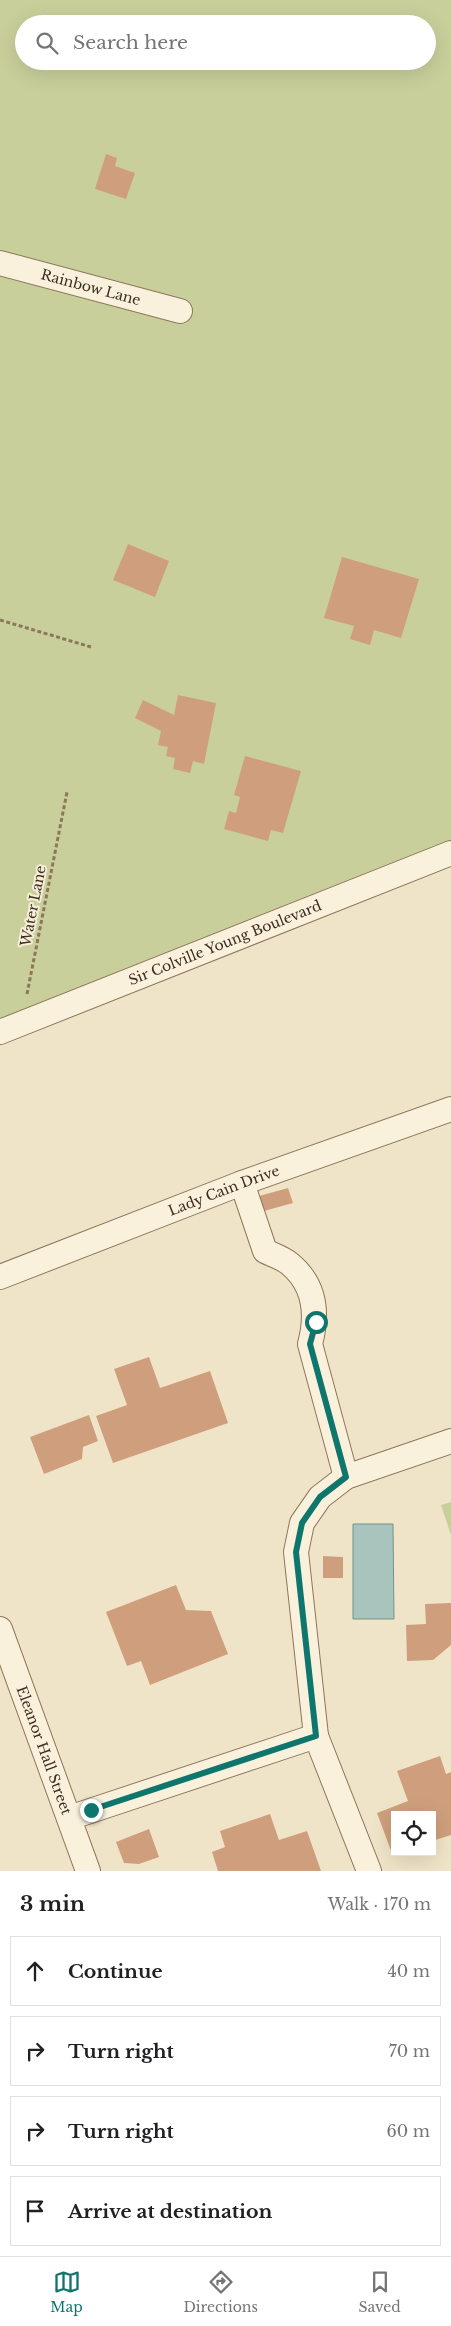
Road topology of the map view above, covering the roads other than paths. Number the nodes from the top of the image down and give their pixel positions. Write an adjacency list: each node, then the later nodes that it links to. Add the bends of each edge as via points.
1 (0, 263): 2 (street, Rainbow Lane)
2 (180, 311)
3 (451, 853): 4 (street, Sir Colville Young Boulevard)
4 (10, 1028)
5 (451, 1109): 6 (street, Lady Cain Drive)
6 (242, 1183): 7 (street, Lady Cain Drive); 9 (street, via 265,1251 290,1264 309,1286 316,1322 310,1344)
7 (0, 1277)
8 (451, 1442): 9 (street)
9 (346, 1477): 12 (street, via 320,1497 302,1523 296,1552)
10 (0, 1629): 11 (street, Eleanor Hall Street)
11 (4, 1653): 13 (street, Eleanor Hall Street)
12 (316, 1736): 13 (street); 15 (street)
13 (68, 1818): 14 (street, Eleanor Hall Street)
14 (88, 1871)
15 (369, 1871)

